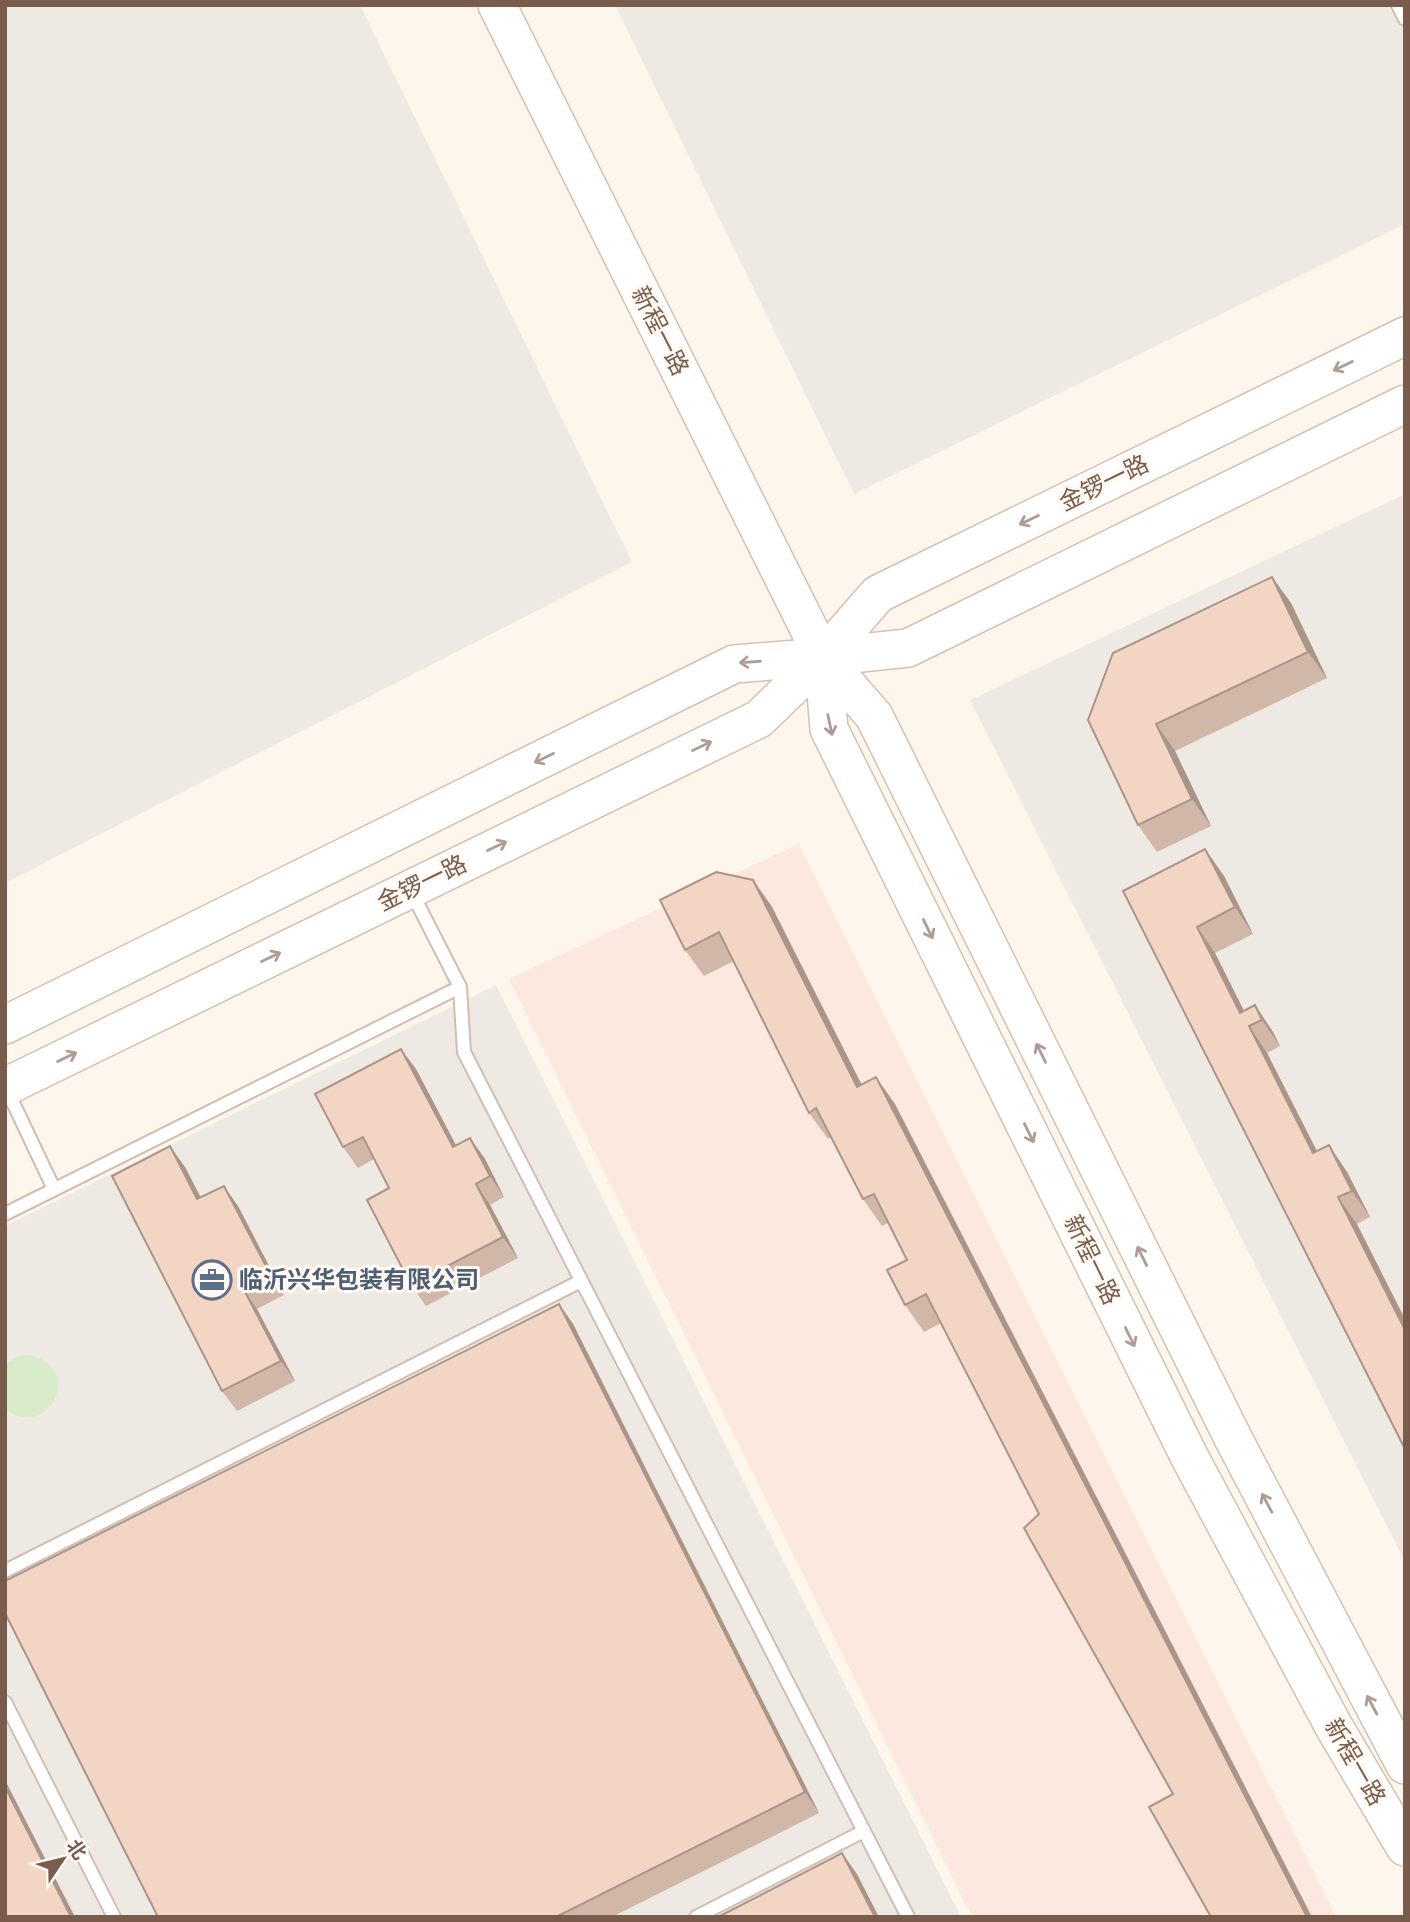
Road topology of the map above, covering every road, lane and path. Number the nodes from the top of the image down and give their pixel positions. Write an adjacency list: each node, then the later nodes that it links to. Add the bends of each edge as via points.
1 (497, 5): 6 (main road, 新程一路)
2 (1398, 5): 3 (lane)
3 (1405, 19)
4 (1405, 336): 6 (main road, 金锣一路, one-way to 6, via 878,594)
5 (1405, 404): 6 (main road, via 908,648)
6 (823, 657): 7 (main road, 金锣一路, one-way to 6, via 759,719); 9 (main road, one-way to 9, via 734,664); 16 (main road, 新程一路, one-way to 6, via 1227,1428 873,716); 18 (main road, 新程一路, one-way to 18, via 829,730 1189,1456 1333,1725)
7 (410, 889): 8 (lane); 10 (main road, 金锣一路, one-way to 7)
8 (460, 986): 11 (lane); 13 (lane, via 464,1052)
9 (5, 1025)
10 (5, 1086): 11 (lane)
11 (54, 1189): 12 (lane)
12 (5, 1214)
13 (582, 1281): 14 (lane); 17 (lane)
14 (5, 1571)
15 (5, 1702): 19 (lane)
16 (1405, 1765)
17 (862, 1832): 20 (lane); 21 (lane)
18 (1405, 1847)
19 (114, 1917)
20 (696, 1917)
21 (908, 1917)

